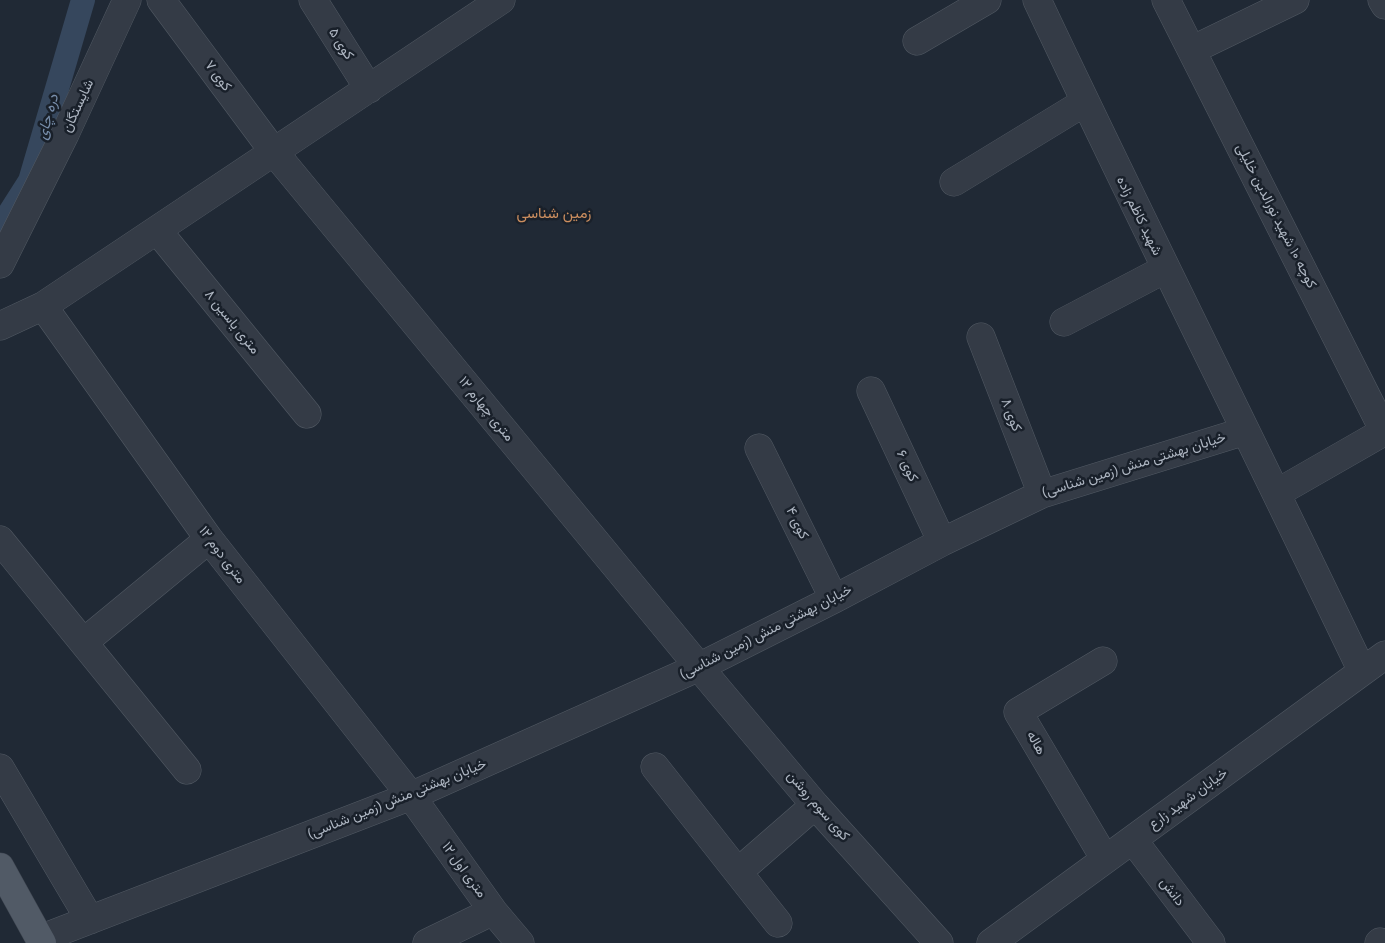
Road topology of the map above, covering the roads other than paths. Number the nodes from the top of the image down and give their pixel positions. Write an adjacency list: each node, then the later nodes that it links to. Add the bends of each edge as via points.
1 (127, 0): 18 (street, شایستگان)
2 (161, 0): 15 (street, کوی ۷)
3 (313, 0): 13 (street, کوی ۵)
4 (501, 0): 13 (street)
5 (987, 0): 11 (street)
6 (1037, 0): 14 (street, شهید کاظم زاده)
7 (1166, 0): 12 (street, کوچه ۱۰ شهید نورالدین خلیلی)
8 (1295, 0): 12 (street)
9 (1382, 0): 10 (street)
10 (1385, 5)
11 (917, 41)
12 (1192, 50): 27 (street, کوچه ۱۰ شهید نورالدین خلیلی)
13 (369, 88): 15 (street)
14 (1085, 102): 16 (street); 19 (street, شهید کاظم زاده)
15 (274, 152): 17 (street); 38 (street, ۱۲ متری چهارم)
16 (954, 182)
17 (157, 230): 20 (street); 25 (street, ۸ متری یاسین)
18 (0, 264)
19 (1165, 269): 21 (street); 26 (street, شهید کاظم زاده)
20 (43, 306): 22 (street); 31 (street, ۱۲ متری دوم)
21 (1064, 322)
22 (0, 326)
23 (981, 337): 30 (street, کوی ۸)
24 (871, 391): 33 (street, کوی ۶)
25 (307, 414)
26 (1246, 431): 29 (street); 30 (street, خیابان بهشتی منش (زمین شناسی))
27 (1385, 432): 29 (street)
28 (759, 448): 34 (street, کوی ۴)
29 (1277, 493): 39 (street)
30 (1042, 494): 33 (street, خیابان بهشتی منش (زمین شناسی))
31 (210, 539): 35 (street); 43 (street, ۱۲ متری دوم)
32 (0, 540): 35 (street)
33 (942, 542): 34 (street, خیابان بهشتی منش (زمین شناسی))
34 (834, 599): 38 (street, خیابان بهشتی منش (زمین شناسی))
35 (84, 642): 42 (street)
36 (1385, 655): 39 (street, خیابان شهید زارع)
37 (1104, 661): 46 (street, هاله, via 1018,712)
38 (699, 668): 43 (street, خیابان بهشتی منش (زمین شناسی)); 44 (street, کوی سوم روشن)
39 (1362, 671): 45 (street, خیابان شهید زارع)
40 (655, 767): 48 (street)
41 (0, 768): 50 (street)
42 (187, 770)
43 (411, 796): 49 (street, ۱۲ متری اول); 50 (street, خیابان بهشتی منش (زمین شناسی))
44 (815, 805): 48 (street); 56 (street, کوی سوم روشن)
45 (1133, 840): 46 (street, خیابان شهید زارع); 57 (street, دانش)
46 (1104, 859): 53 (street, خیابان شهید زارع)
47 (0, 867): 52 (main road)
48 (738, 872): 51 (street)
49 (493, 910): 54 (street); 55 (street, ۱۲ متری اول)
50 (90, 920): 52 (street, خیابان بهشتی منش (زمین شناسی))
51 (778, 923)
52 (41, 941)
53 (999, 941)
54 (427, 943)
55 (520, 943)
56 (939, 943)
57 (1212, 943)

